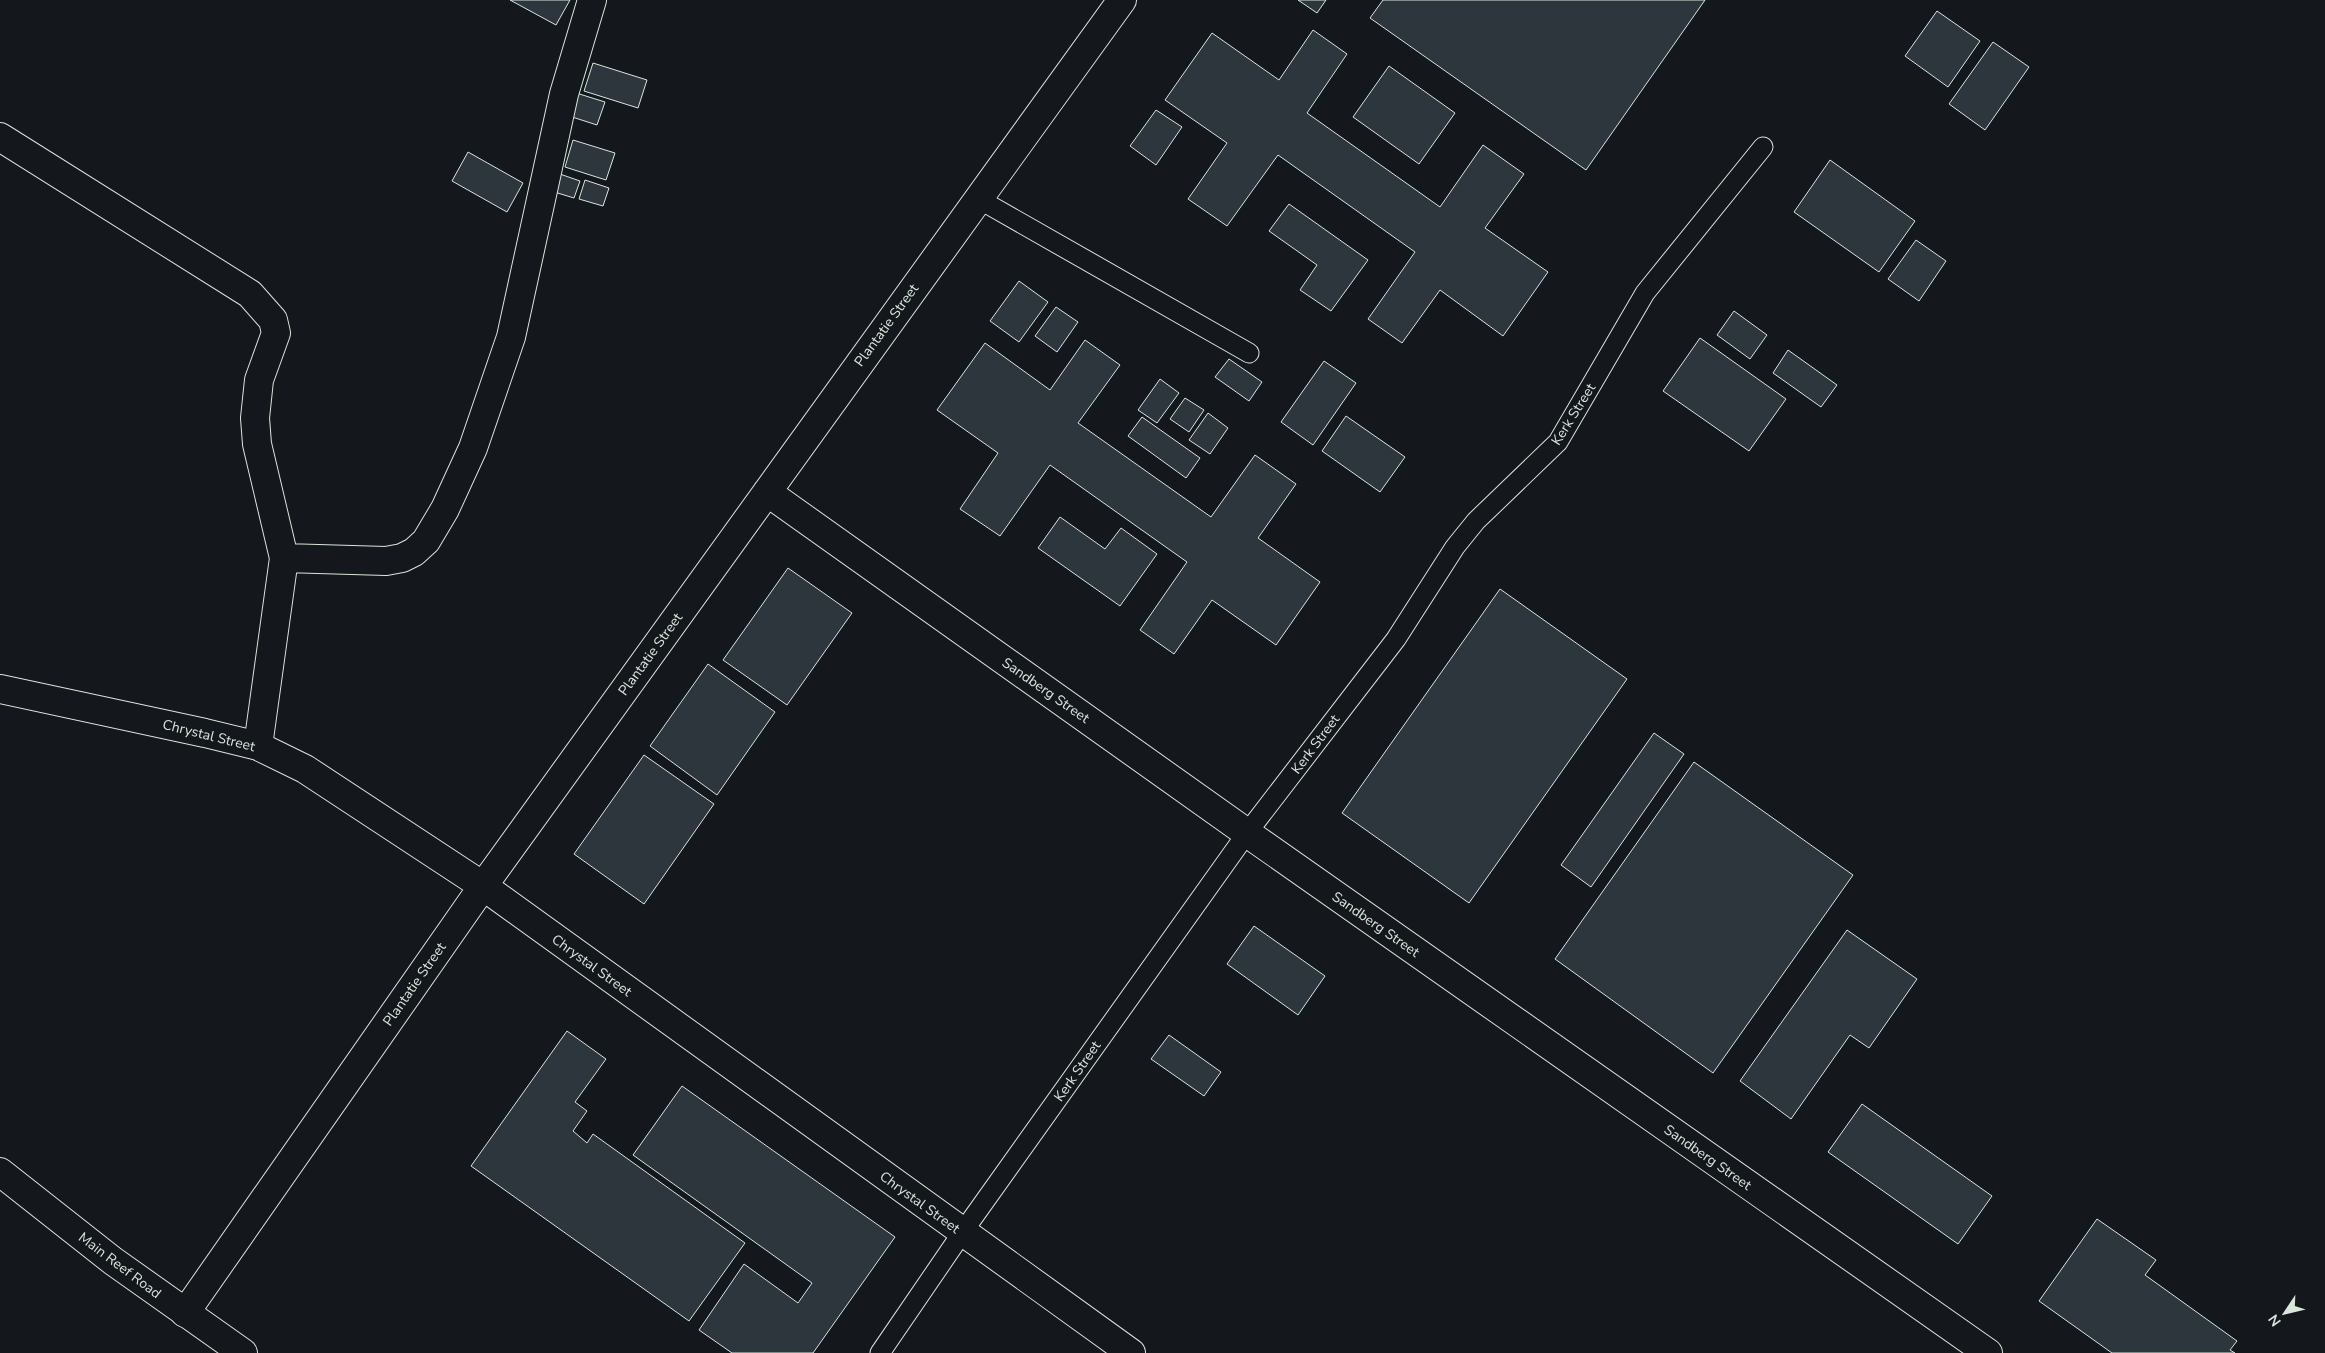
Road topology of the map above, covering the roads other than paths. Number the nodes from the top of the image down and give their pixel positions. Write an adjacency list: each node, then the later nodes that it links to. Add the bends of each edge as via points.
1 (592, 0): 8 (street, via 564,94 511,337 473,448 445,509 426,541 402,558 386,561)
2 (1122, 0): 5 (street, Plantatie Street)
3 (0, 137): 8 (street, via 250,294 273,320 276,333 259,380 255,418 257,444)
4 (1762, 146): 11 (lane, Kerk Street, via 1646,293 1558,442 1476,521 1455,547 1396,639)
5 (977, 198): 6 (lane); 7 (street, Plantatie Street)
6 (1249, 353)
7 (767, 492): 11 (street, Sandberg Street); 12 (street, Plantatie Street)
8 (284, 558): 10 (street)
9 (0, 689): 10 (street, Chrystal Street)
10 (258, 746): 12 (street, Chrystal Street, via 305,769)
11 (1247, 833): 14 (lane, Kerk Street); 19 (street, Sandberg Street)
12 (482, 886): 14 (street, Chrystal Street); 15 (street, Plantatie Street)
13 (0, 1172): 15 (street, Main Reef Road)
14 (962, 1233): 17 (lane, Kerk Street); 18 (street, Chrystal Street)
15 (185, 1314): 16 (street, Main Reef Road)
16 (243, 1353)
17 (880, 1353)
18 (1131, 1353)
19 (1988, 1353)

